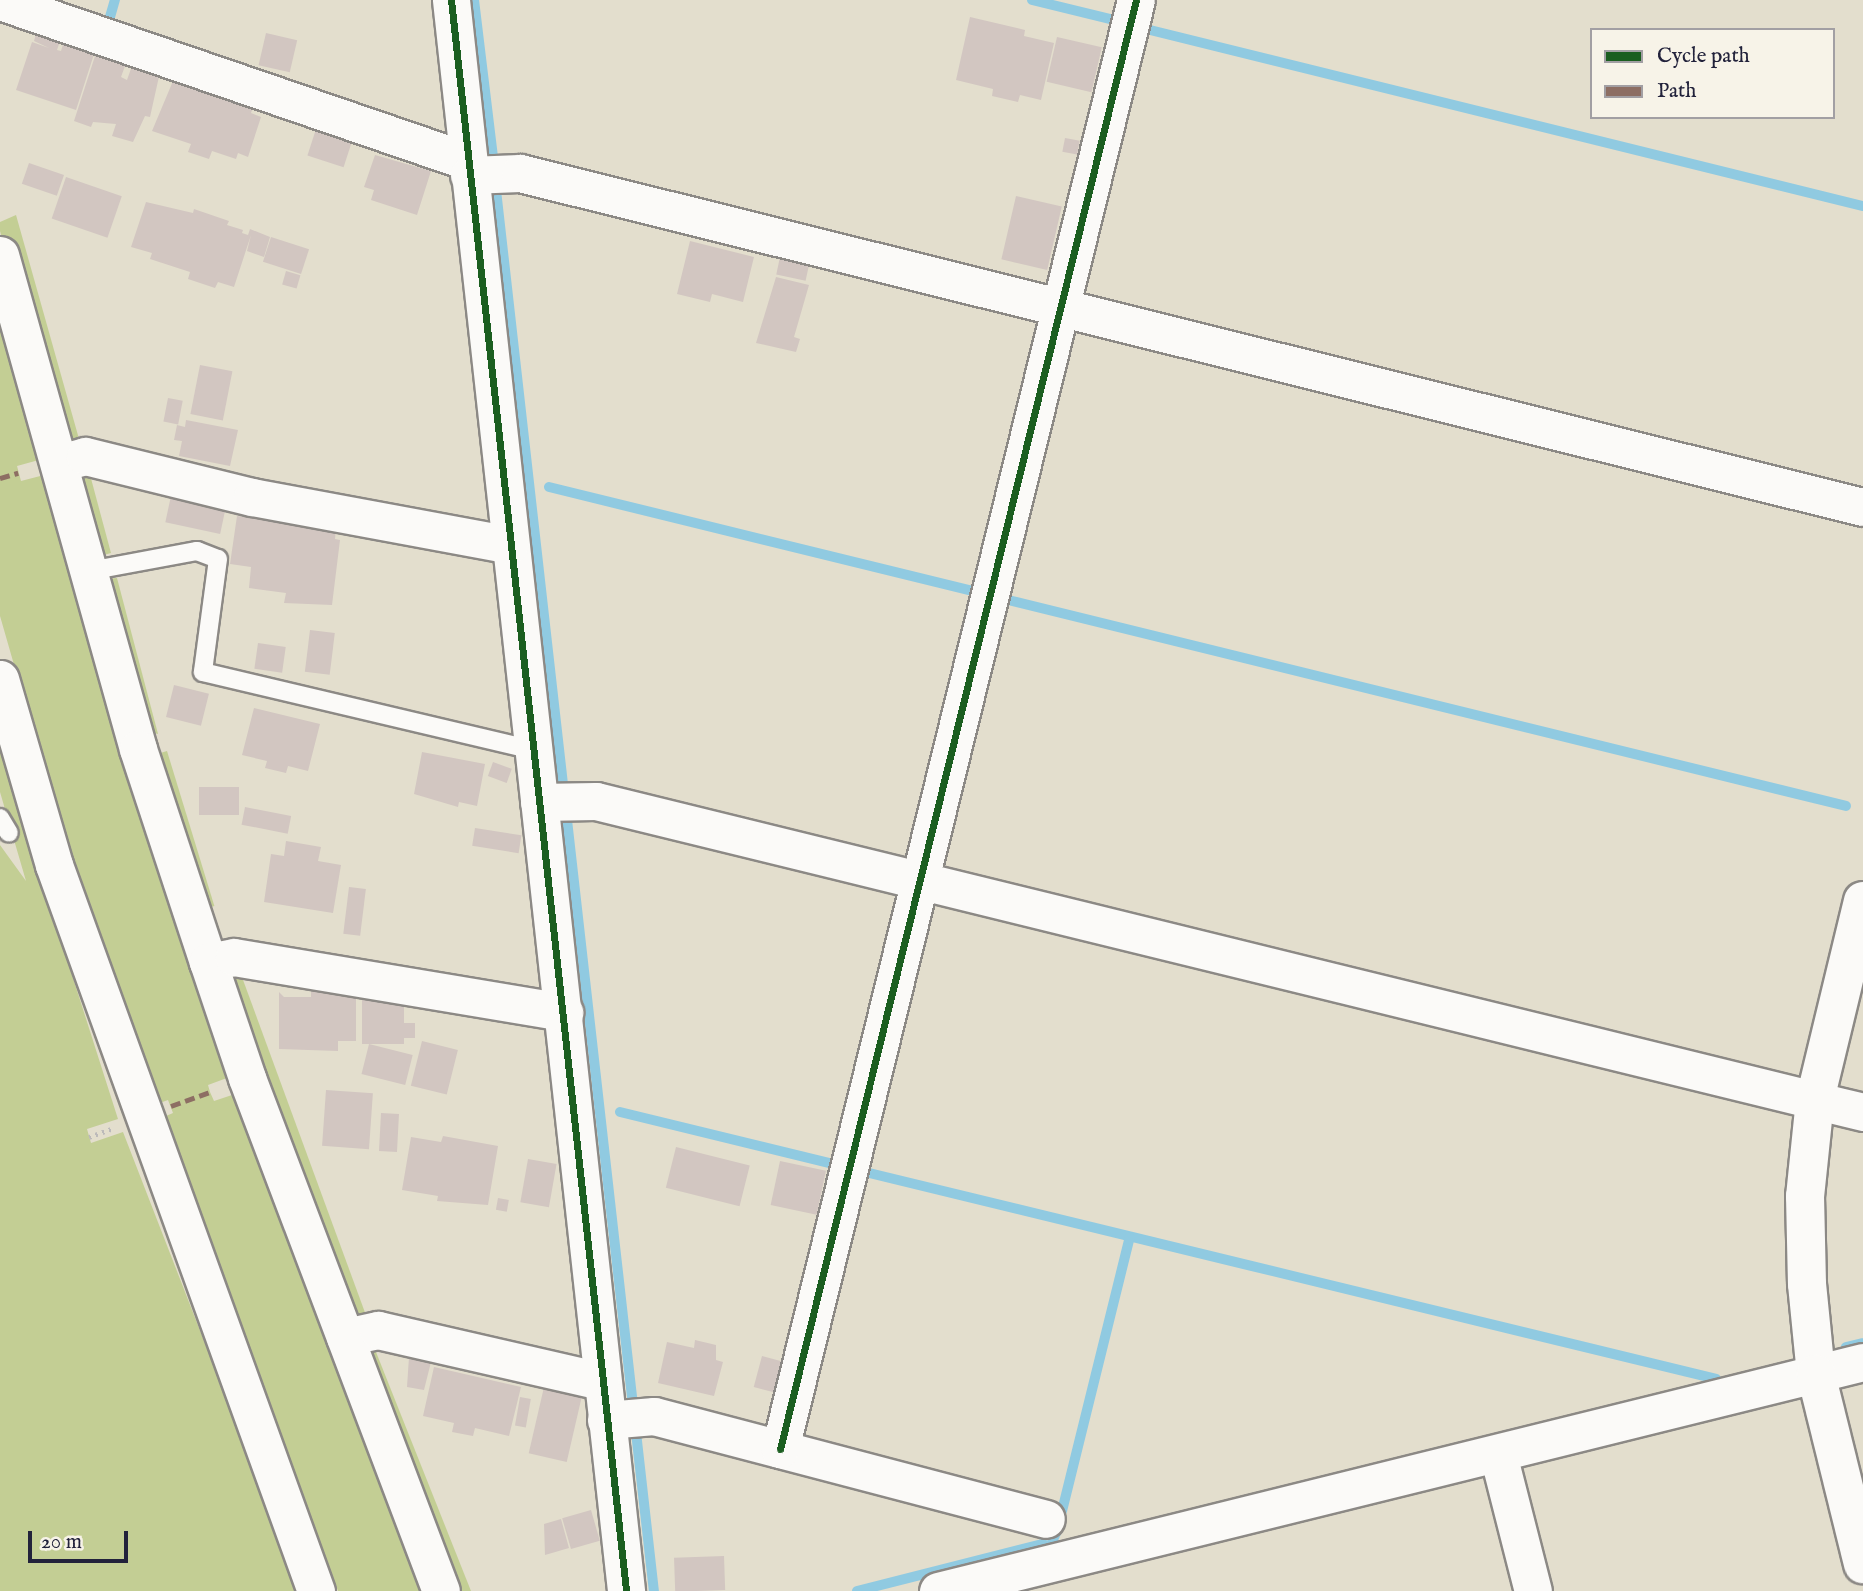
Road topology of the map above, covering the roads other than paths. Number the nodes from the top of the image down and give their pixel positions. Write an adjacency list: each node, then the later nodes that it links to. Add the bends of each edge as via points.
1 (451, 0): 4 (street)
2 (1136, 0): 6 (street)
3 (0, 1): 4 (street)
4 (473, 170): 6 (street, via 520,173); 9 (street)
5 (0, 255): 7 (street)
6 (1057, 307): 8 (street); 14 (street)
7 (59, 463): 9 (street, via 85,456 252,497); 10 (street)
8 (1863, 507)
9 (510, 545): 12 (street)
10 (89, 570): 12 (lane, via 197,551 218,559 203,671); 16 (street, via 138,749)
11 (0, 679): 29 (street, via 54,864)
12 (533, 750): 13 (street)
13 (557, 802): 14 (street, via 596,801); 17 (street)
14 (918, 880): 18 (street); 25 (street)
15 (1863, 901): 18 (street)
16 (208, 962): 17 (street, via 234,957); 20 (street)
17 (564, 1012): 23 (street)
18 (1815, 1100): 19 (street); 22 (street, via 1805,1196)
19 (1863, 1112)
20 (345, 1337): 23 (street, via 378,1331); 30 (street)
21 (1863, 1362): 22 (street)
22 (1816, 1374): 26 (street); 28 (street)
23 (600, 1381): 24 (street)
24 (626, 1419): 25 (street); 31 (street)
25 (780, 1449): 27 (street)
26 (1499, 1454): 32 (street); 33 (street)
27 (1046, 1518)
28 (1863, 1563)
29 (316, 1591)
30 (441, 1591)
31 (626, 1591)
32 (938, 1591)
33 (1533, 1591)

